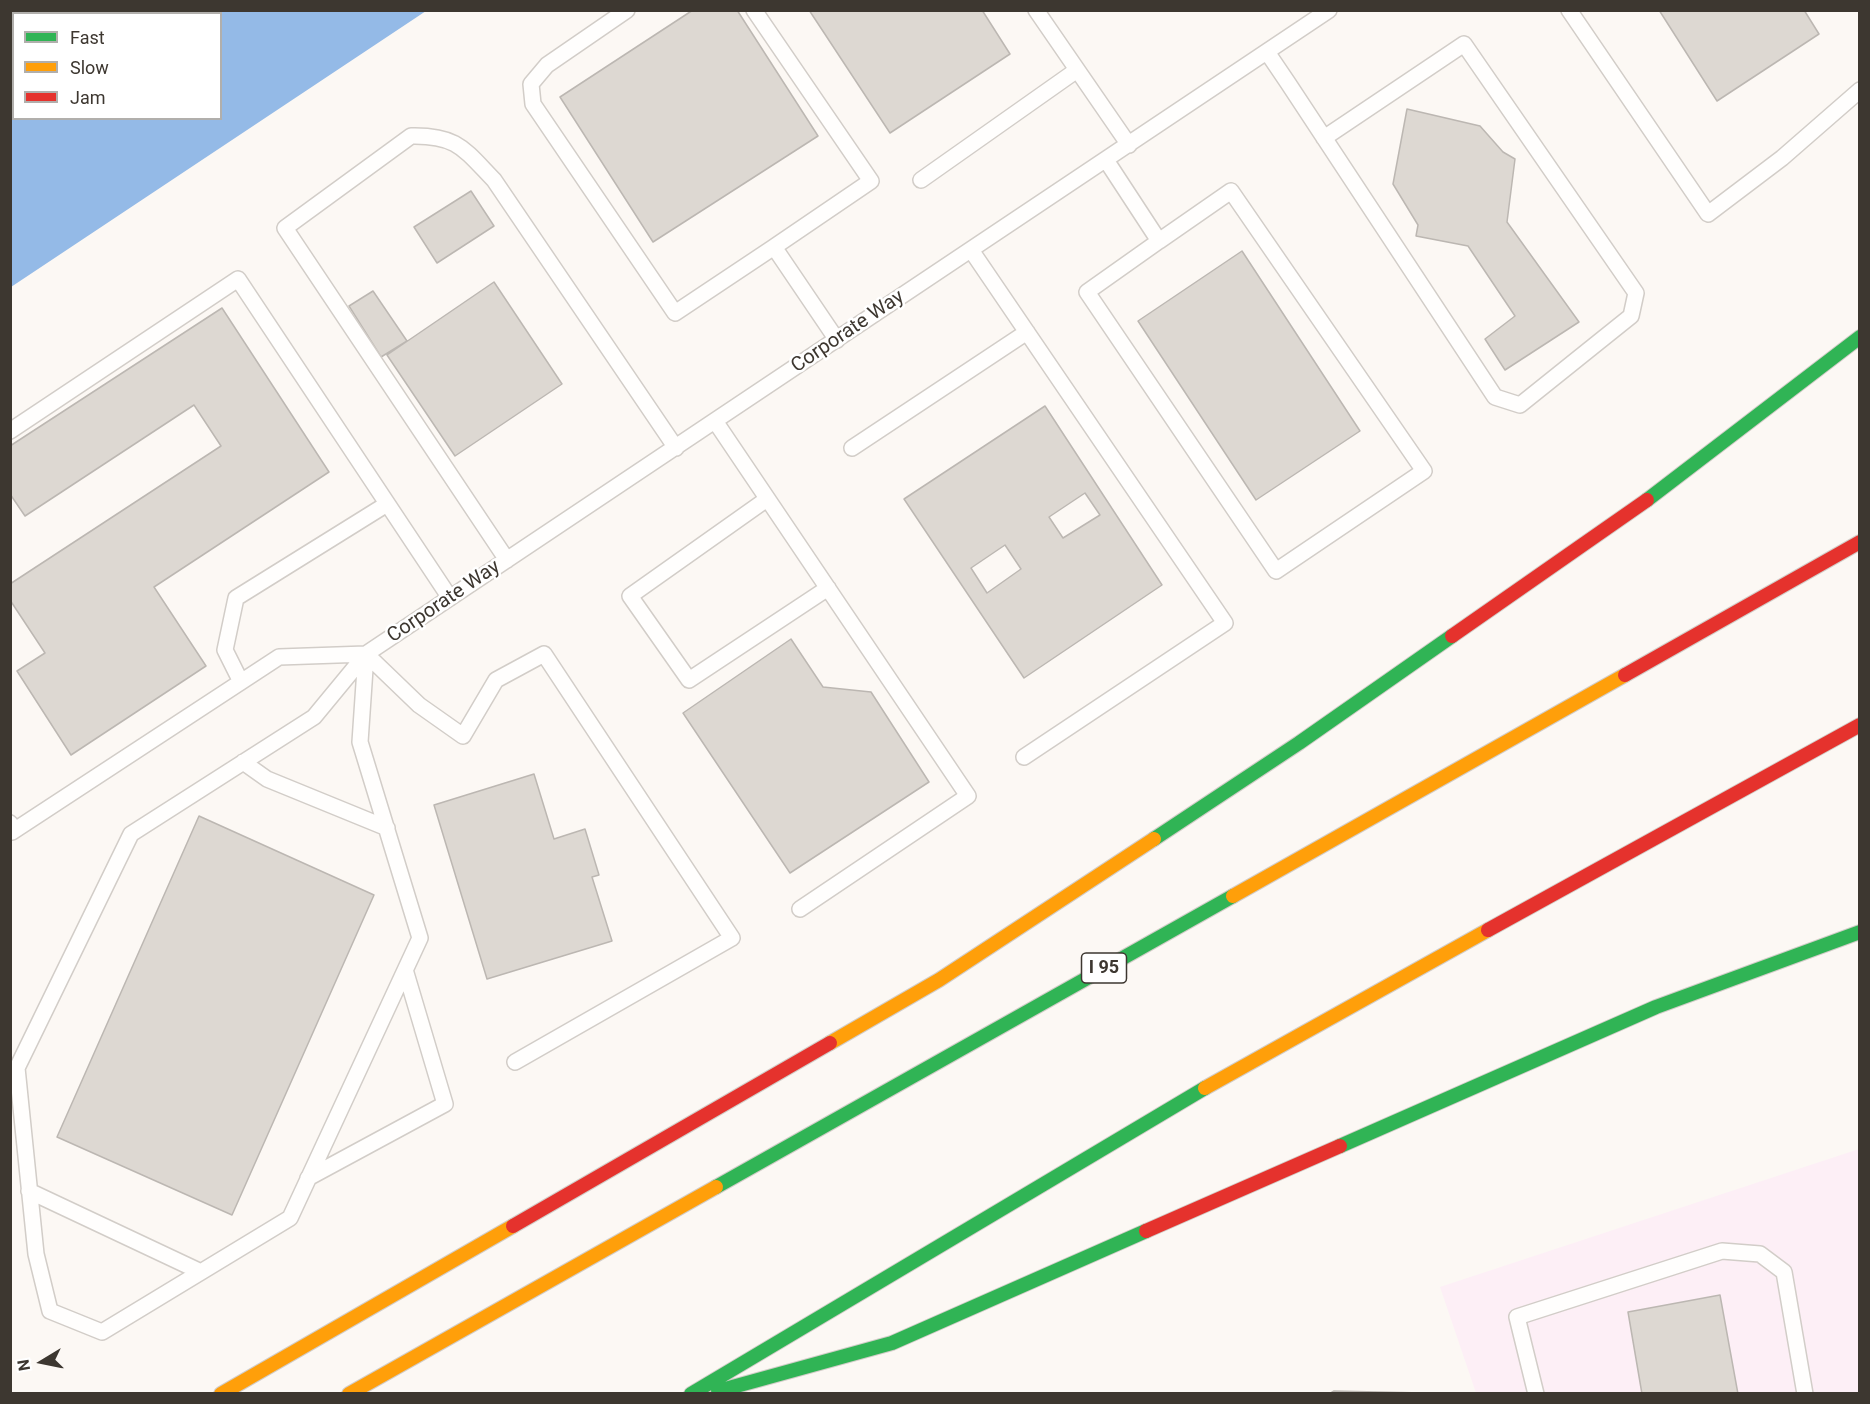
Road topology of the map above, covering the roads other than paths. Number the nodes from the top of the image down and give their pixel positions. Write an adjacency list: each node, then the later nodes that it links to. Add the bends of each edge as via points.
1 (627, 10): 14 (lane, via 547,65 531,84 533,104 675,314)
2 (754, 10): 14 (lane, via 871,181)
3 (1036, 10): 7 (lane)
4 (1329, 10): 6 (lane, Corporate Way)
5 (1569, 10): 8 (lane, via 1708,214 1782,158)
6 (1267, 52): 9 (lane); 10 (lane, Corporate Way)
7 (1077, 70): 10 (lane); 12 (lane)
8 (1860, 90)
9 (1324, 138): 9 (lane, via 1495,397 1520,405 1631,316 1636,293 1464,44)
10 (1129, 145): 11 (lane, Corporate Way)
11 (1106, 160): 13 (lane); 15 (lane, Corporate Way)
12 (921, 180)
13 (1159, 241): 13 (lane, via 1087,292 1276,570 1424,471 1231,192)
14 (774, 247): 18 (lane)
15 (971, 250): 16 (lane); 18 (lane, Corporate Way)
16 (1027, 332): 22 (lane); 32 (lane, via 1225,623)
17 (1860, 337): 43 (highway, via 1637,507 1299,743 939,980)
18 (837, 340): 19 (lane, Corporate Way)
19 (715, 421): 21 (lane, Corporate Way); 23 (lane)
20 (10, 431): 24 (lane, via 238,279)
21 (676, 448): 26 (lane, Corporate Way); 26 (lane, via 494,180 461,145 433,136 411,136 285,228)
22 (852, 448)
23 (767, 499): 27 (lane); 27 (lane, via 630,596 689,680)
24 (387, 504): 28 (lane); 30 (lane, via 236,598 225,650)
25 (1860, 542): 44 (highway, I 95)
26 (507, 560): 28 (lane, Corporate Way)
27 (828, 588): 36 (lane, via 968,796)
28 (450, 598): 29 (lane, Corporate Way)
29 (366, 654): 30 (lane, via 279,657); 33 (lane, via 314,717); 34 (lane, via 360,742); 39 (lane, via 419,705 464,736 496,680 544,654 732,938)
30 (241, 682): 35 (lane)
31 (1860, 725): 45 (highway, via 1243,1065)
32 (1024, 757)
33 (243, 762): 34 (lane, via 267,779); 41 (lane, via 131,834 17,1068)
34 (387, 828): 38 (lane, via 420,938)
35 (11, 829)
36 (800, 909)
37 (1860, 932): 46 (highway, via 1656,1007 892,1343)
38 (406, 973): 40 (lane); 40 (lane, via 445,1104)
39 (515, 1062)
40 (308, 1178): 42 (lane, via 290,1218)
41 (29, 1191): 42 (lane); 42 (lane, via 36,1254 50,1311 102,1332)
42 (201, 1272)
43 (221, 1394)
44 (349, 1394)
45 (691, 1394)
46 (708, 1394)
47 (1536, 1394): 48 (lane, via 1517,1317 1722,1251 1760,1254 1784,1272)
48 (1804, 1394)

